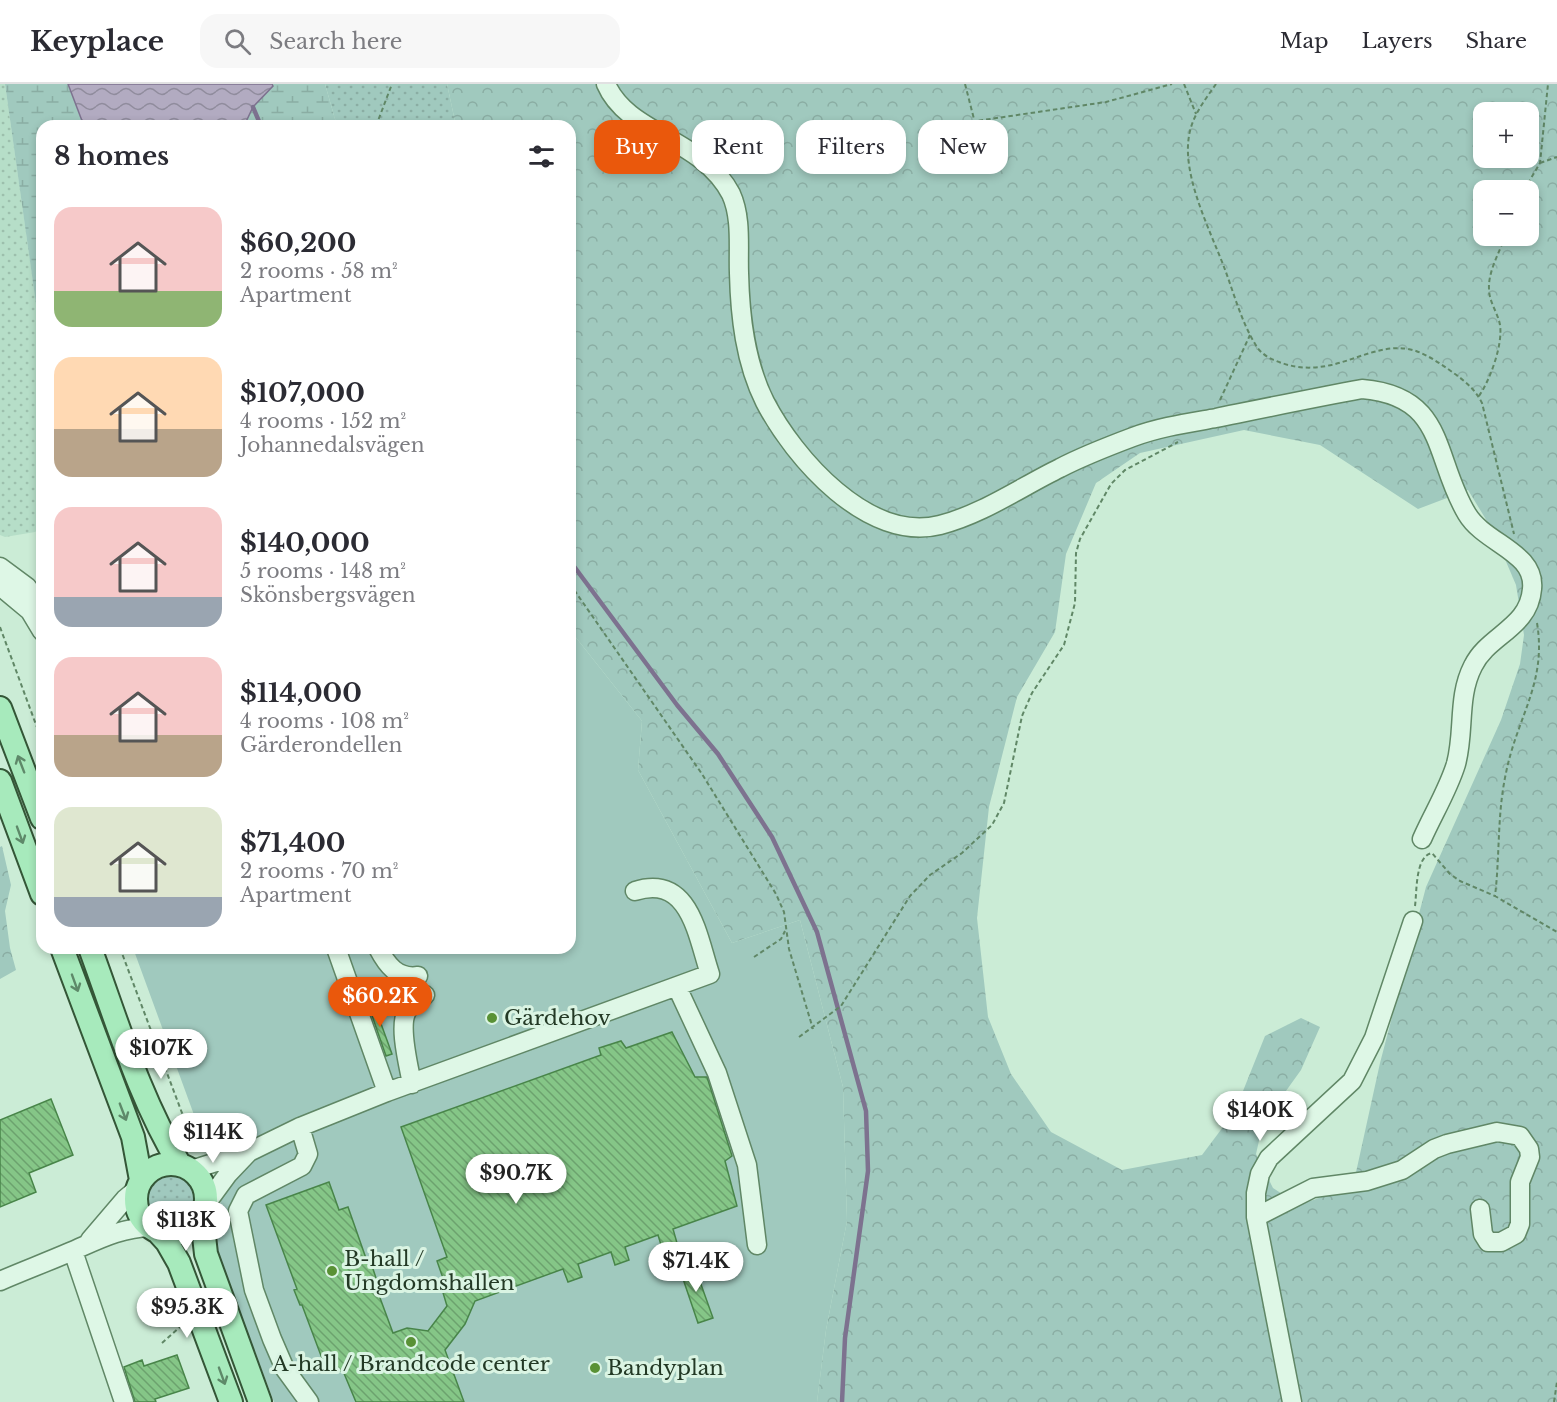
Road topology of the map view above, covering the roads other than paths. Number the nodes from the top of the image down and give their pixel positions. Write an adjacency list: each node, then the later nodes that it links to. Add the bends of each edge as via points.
1 (606, 84): 9 (street, via 618,103 640,122 716,172 732,196 740,234 740,307 747,350 764,400 787,438 816,473 853,505 878,517 907,526 938,526 1136,436 1213,418 1362,389 1405,398 1433,432 1467,516 1501,547 1519,556 1533,578 1530,603 1522,618 1473,664 1463,691 1456,764)
2 (0, 567): 4 (street)
3 (0, 586): 5 (street, via 30,610)
4 (36, 599)
5 (36, 620)
6 (0, 708): 8 (main road, one-way to 6)
7 (0, 781): 10 (main road, one-way to 10)
8 (36, 802)
9 (1422, 839)
10 (36, 878)
11 (635, 891): 18 (street, via 657,887 670,890 681,898 691,917 710,974)
12 (1413, 921): 28 (street, via 1374,1038 1352,1081 1269,1158 1260,1174)
13 (64, 954): 25 (main road, one-way to 25, via 133,1137)
14 (92, 954): 24 (main road, via 164,1137)
15 (338, 954): 21 (street)
16 (382, 954): 17 (street, via 395,972)
17 (418, 976)
18 (677, 987): 20 (street); 30 (street, via 717,1073 747,1165)
19 (426, 995): 20 (street, via 407,1010 405,1017)
20 (412, 1084): 21 (street)
21 (387, 1092): 22 (street)
22 (300, 1127): 23 (street); 36 (street, via 308,1154 302,1166 246,1195 238,1211 254,1290 272,1339 285,1369)
23 (251, 1151): 24 (street); 27 (street, via 228,1174)
24 (186, 1167): 25 (main road, via 170,1163 156,1167); 27 (main road, via 203,1184)
25 (139, 1185): 29 (main road, via 138,1210); 31 (street)
26 (1479, 1209): 28 (street, via 1488,1242 1501,1242 1516,1234 1520,1224 1520,1182 1530,1157 1520,1136 1497,1132 1447,1144 1402,1170 1367,1181 1312,1188)
27 (204, 1211): 29 (main road, via 184,1232 169,1234); 35 (main road, via 206,1254)
28 (1256, 1217): 37 (street)
29 (154, 1229): 31 (street, via 121,1230); 34 (main road, one-way to 34, via 179,1263)
30 (757, 1245)
31 (80, 1247): 32 (street); 33 (street)
32 (0, 1281)
33 (124, 1402)
34 (231, 1402)
35 (260, 1402)
36 (309, 1402)
37 (1292, 1402)

